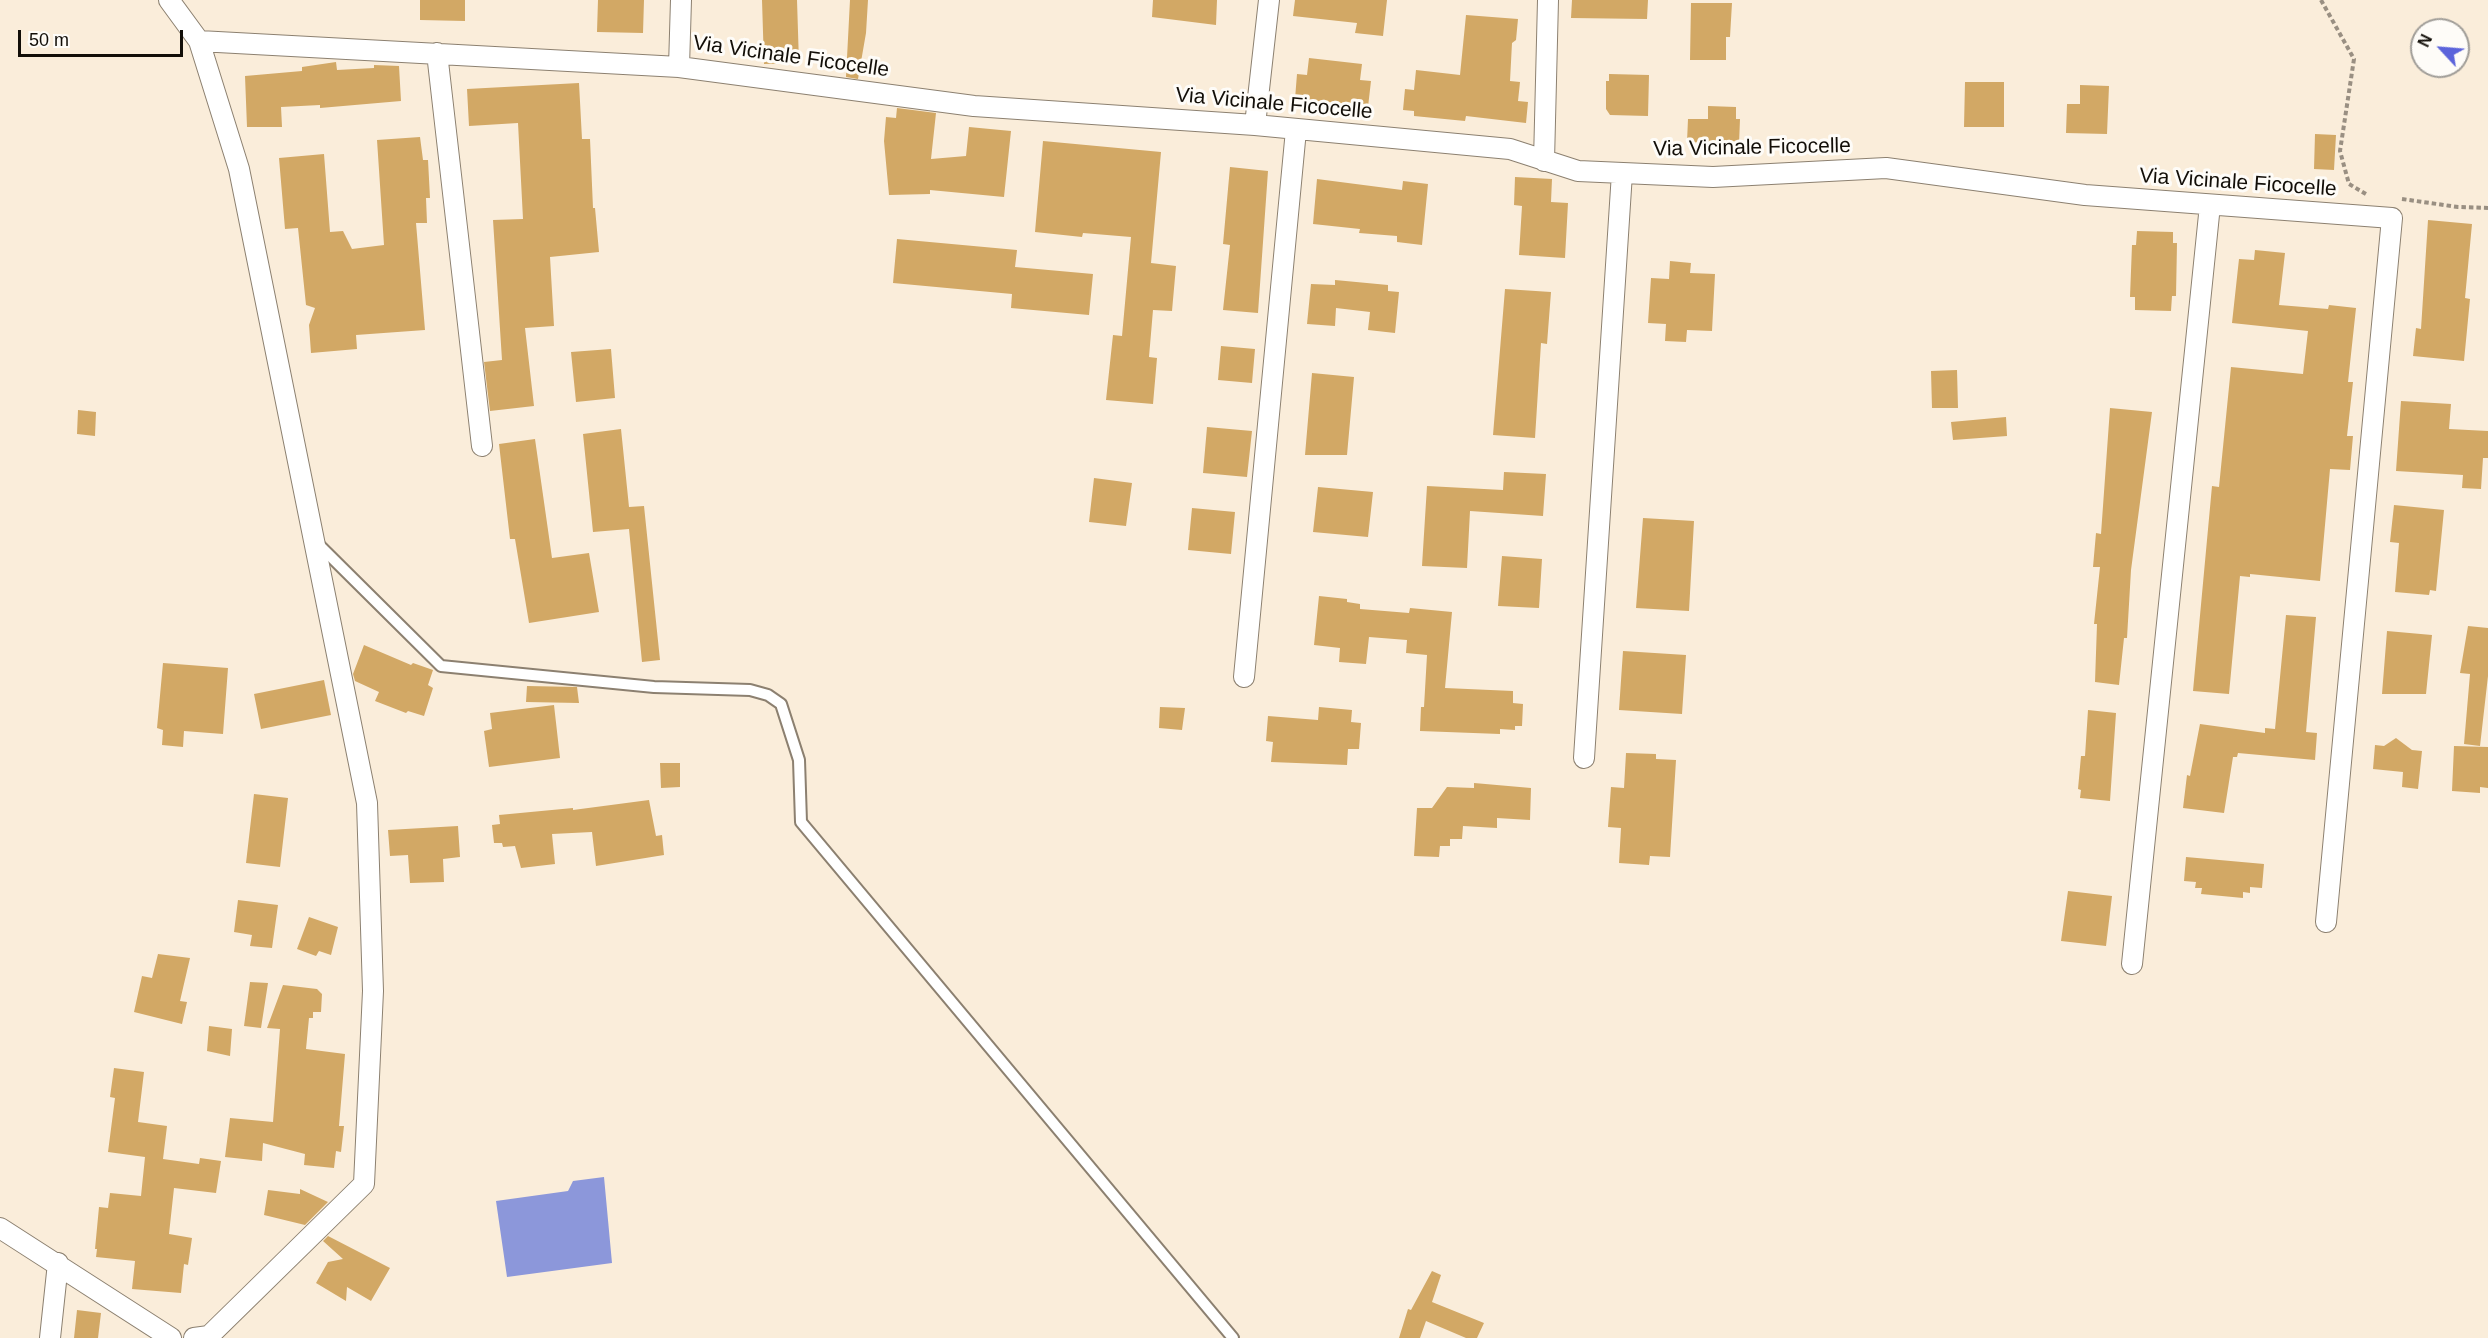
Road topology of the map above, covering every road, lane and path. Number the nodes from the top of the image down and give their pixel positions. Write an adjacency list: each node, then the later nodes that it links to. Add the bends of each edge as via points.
1 (170, 0): 6 (street)
2 (681, 0): 8 (street)
3 (1269, 0): 9 (street)
4 (1548, 0): 11 (street)
5 (2321, 0): 13 (path, via 2354,59 2340,151 2349,184)
6 (199, 41): 7 (street, Via Vicinale Ficocelle); 18 (street, via 239,169)
7 (437, 53): 8 (street, Via Vicinale Ficocelle); 17 (street)
8 (679, 67): 9 (street, Via Vicinale Ficocelle, via 974,106)
9 (1255, 125): 10 (street, Via Vicinale Ficocelle)
10 (1296, 130): 11 (street, Via Vicinale Ficocelle, via 1510,149); 19 (street)
11 (1544, 160): 12 (street, Via Vicinale Ficocelle, via 1578,171)
12 (1622, 173): 14 (street, Via Vicinale Ficocelle, via 1713,177 1886,168 2085,195); 20 (street)
13 (2372, 198)
14 (2211, 205): 15 (street, Via Vicinale Ficocelle); 22 (street)
15 (2392, 208): 16 (path); 21 (street)
16 (2488, 208)
17 (482, 446)
18 (315, 541): 27 (street, via 367,803 373,991 364,1184 209,1336); 28 (lane, via 441,666 654,687 750,690 781,704 799,760 801,822)
19 (1244, 677)
20 (1584, 758)
21 (2326, 922)
22 (2132, 964)
23 (0, 1228): 24 (street)
24 (58, 1263): 25 (street); 26 (street)
25 (50, 1338)
26 (171, 1338)
27 (194, 1338)
28 (1233, 1338)

